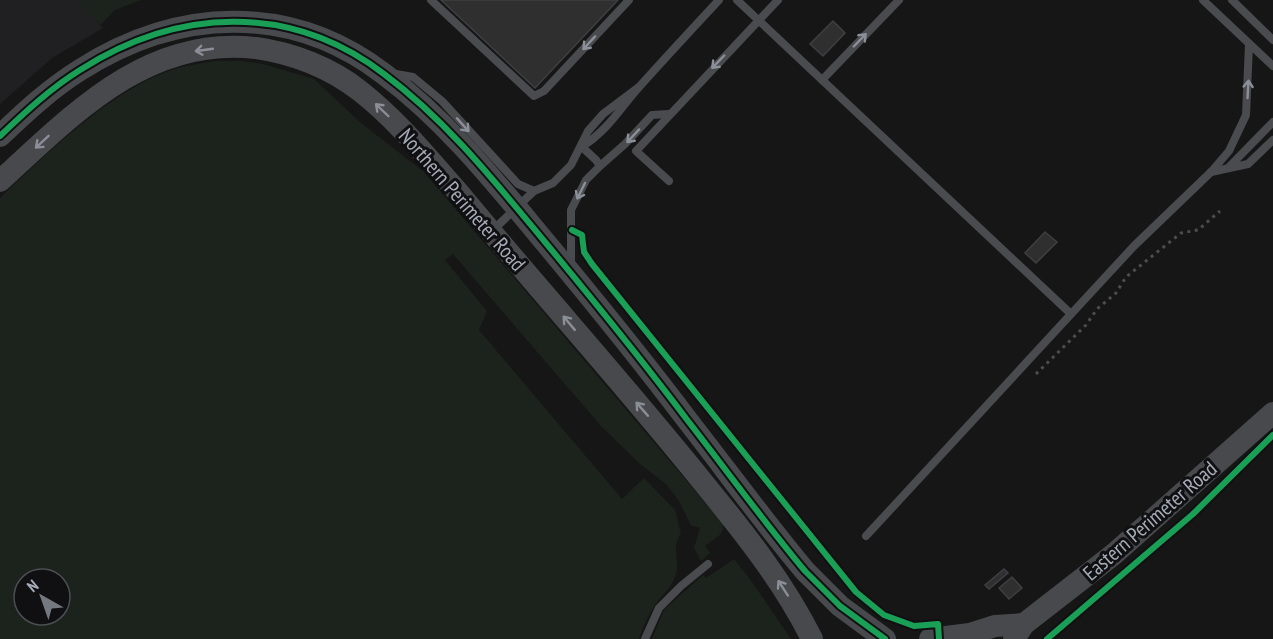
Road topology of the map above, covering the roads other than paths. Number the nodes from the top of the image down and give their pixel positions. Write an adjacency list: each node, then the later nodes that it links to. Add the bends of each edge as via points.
1 (431, 0): 2 (lane, one-way to 1, via 544,91 534,96)
2 (628, 0)
3 (718, 0): 15 (lane)
4 (737, 0): 9 (lane)
5 (778, 0): 9 (lane)
6 (899, 0): 14 (lane, one-way to 6)
7 (1203, 0): 11 (lane)
8 (1232, 0): 10 (lane)
9 (759, 20): 14 (lane); 16 (lane, one-way to 16)
10 (1273, 40)
11 (1249, 44): 12 (lane); 23 (lane, one-way to 11, via 1229,151 1246,115)
12 (1273, 66)
13 (382, 72): 18 (street, Northern Perimeter Road, via 340,46 287,27 233,21 204,23 150,35 103,56 60,84); 26 (lane, one-way to 26, via 413,77 442,101 518,184); 27 (street, Northern Perimeter Road, via 444,126)
14 (822, 80): 30 (lane)
15 (639, 87): 20 (lane, via 611,123); 20 (lane, via 599,118)
16 (669, 114): 21 (lane, one-way to 21, via 652,115); 25 (lane, via 636,151)
17 (1273, 122): 22 (lane)
18 (0, 136)
19 (1273, 140): 22 (lane, via 1248,164)
20 (582, 147): 21 (lane); 26 (lane, via 553,183)
21 (600, 166): 29 (lane, one-way to 29, via 586,180 571,210)
22 (1227, 170): 23 (lane)
23 (1211, 172): 30 (lane)
24 (0, 181): 28 (street, Northern Perimeter Road, one-way to 24, via 427,156 357,88 298,57 255,48 196,51 138,70 86,105)
25 (669, 181)
26 (534, 191): 27 (lane)
27 (517, 209): 28 (lane); 29 (street, Northern Perimeter Road)
28 (491, 232): 36 (street, Northern Perimeter Road, one-way to 28, via 779,581 740,528)
29 (573, 275): 37 (street, Northern Perimeter Road, via 805,571 840,606)
30 (1071, 314): 32 (lane)
31 (1273, 413): 34 (street, Eastern Perimeter Road)
32 (866, 536)
33 (708, 564): 35 (lane, via 660,608)
34 (1019, 632): 38 (street, via 995,626)
35 (645, 639)
36 (812, 639)
37 (885, 639)
38 (930, 639)

